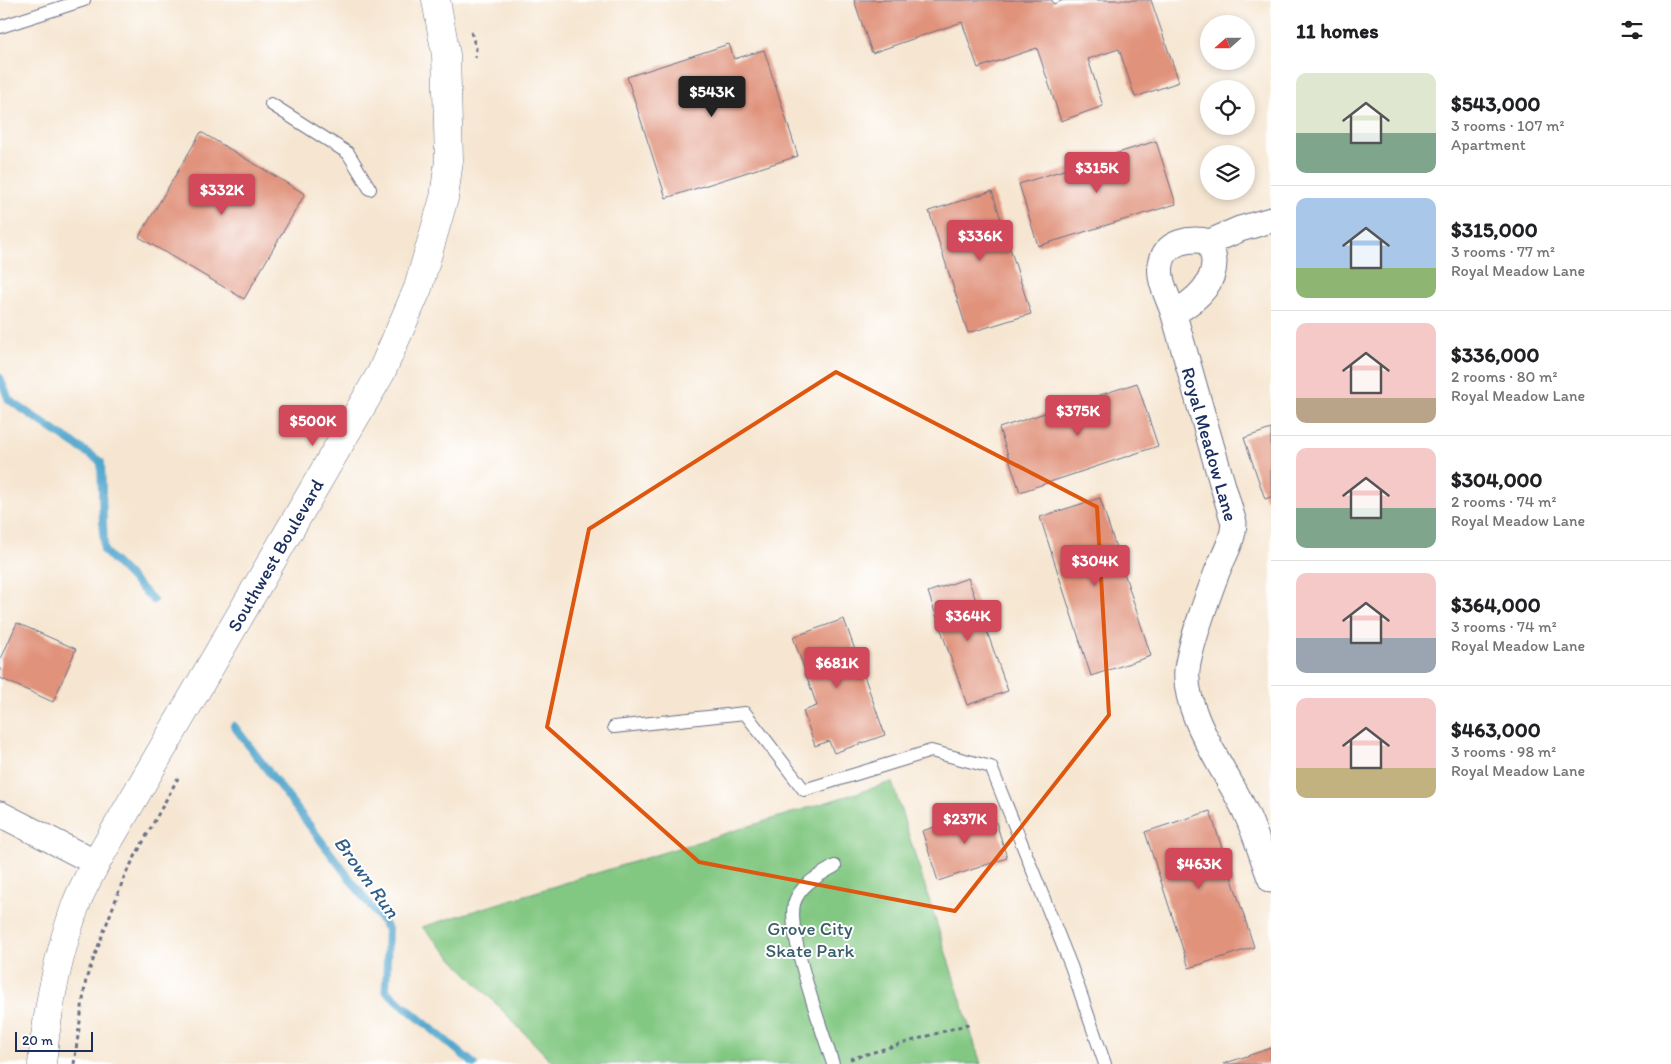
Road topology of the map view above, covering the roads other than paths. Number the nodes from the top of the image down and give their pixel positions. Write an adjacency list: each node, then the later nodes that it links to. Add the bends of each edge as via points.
1 (84, 0): 3 (lane)
2 (436, 0): 11 (street, Southwest Boulevard, via 446,55 449,160 444,198 418,288 381,373)
3 (0, 27)
4 (271, 104): 5 (lane, via 348,153)
5 (370, 189)
6 (1271, 220): 7 (street)
7 (1210, 242): 8 (street, via 1214,263 1206,285 1191,303); 8 (street, Royal Meadow Lane, via 1192,239 1175,244 1166,252 1160,278)
8 (1174, 313): 13 (street, Royal Meadow Lane, via 1234,523 1231,544 1213,584 1186,674 1203,733 1246,812)
9 (614, 727): 16 (lane, via 745,713 804,790 931,751 990,767 1071,966)
10 (0, 814): 11 (street)
11 (96, 863): 15 (street, Southwest Boulevard, via 75,906 62,950 51,995)
12 (835, 866): 14 (lane, via 809,881 794,903 794,932)
13 (1271, 880)
14 (838, 1063)
15 (42, 1064)
16 (1105, 1064)

